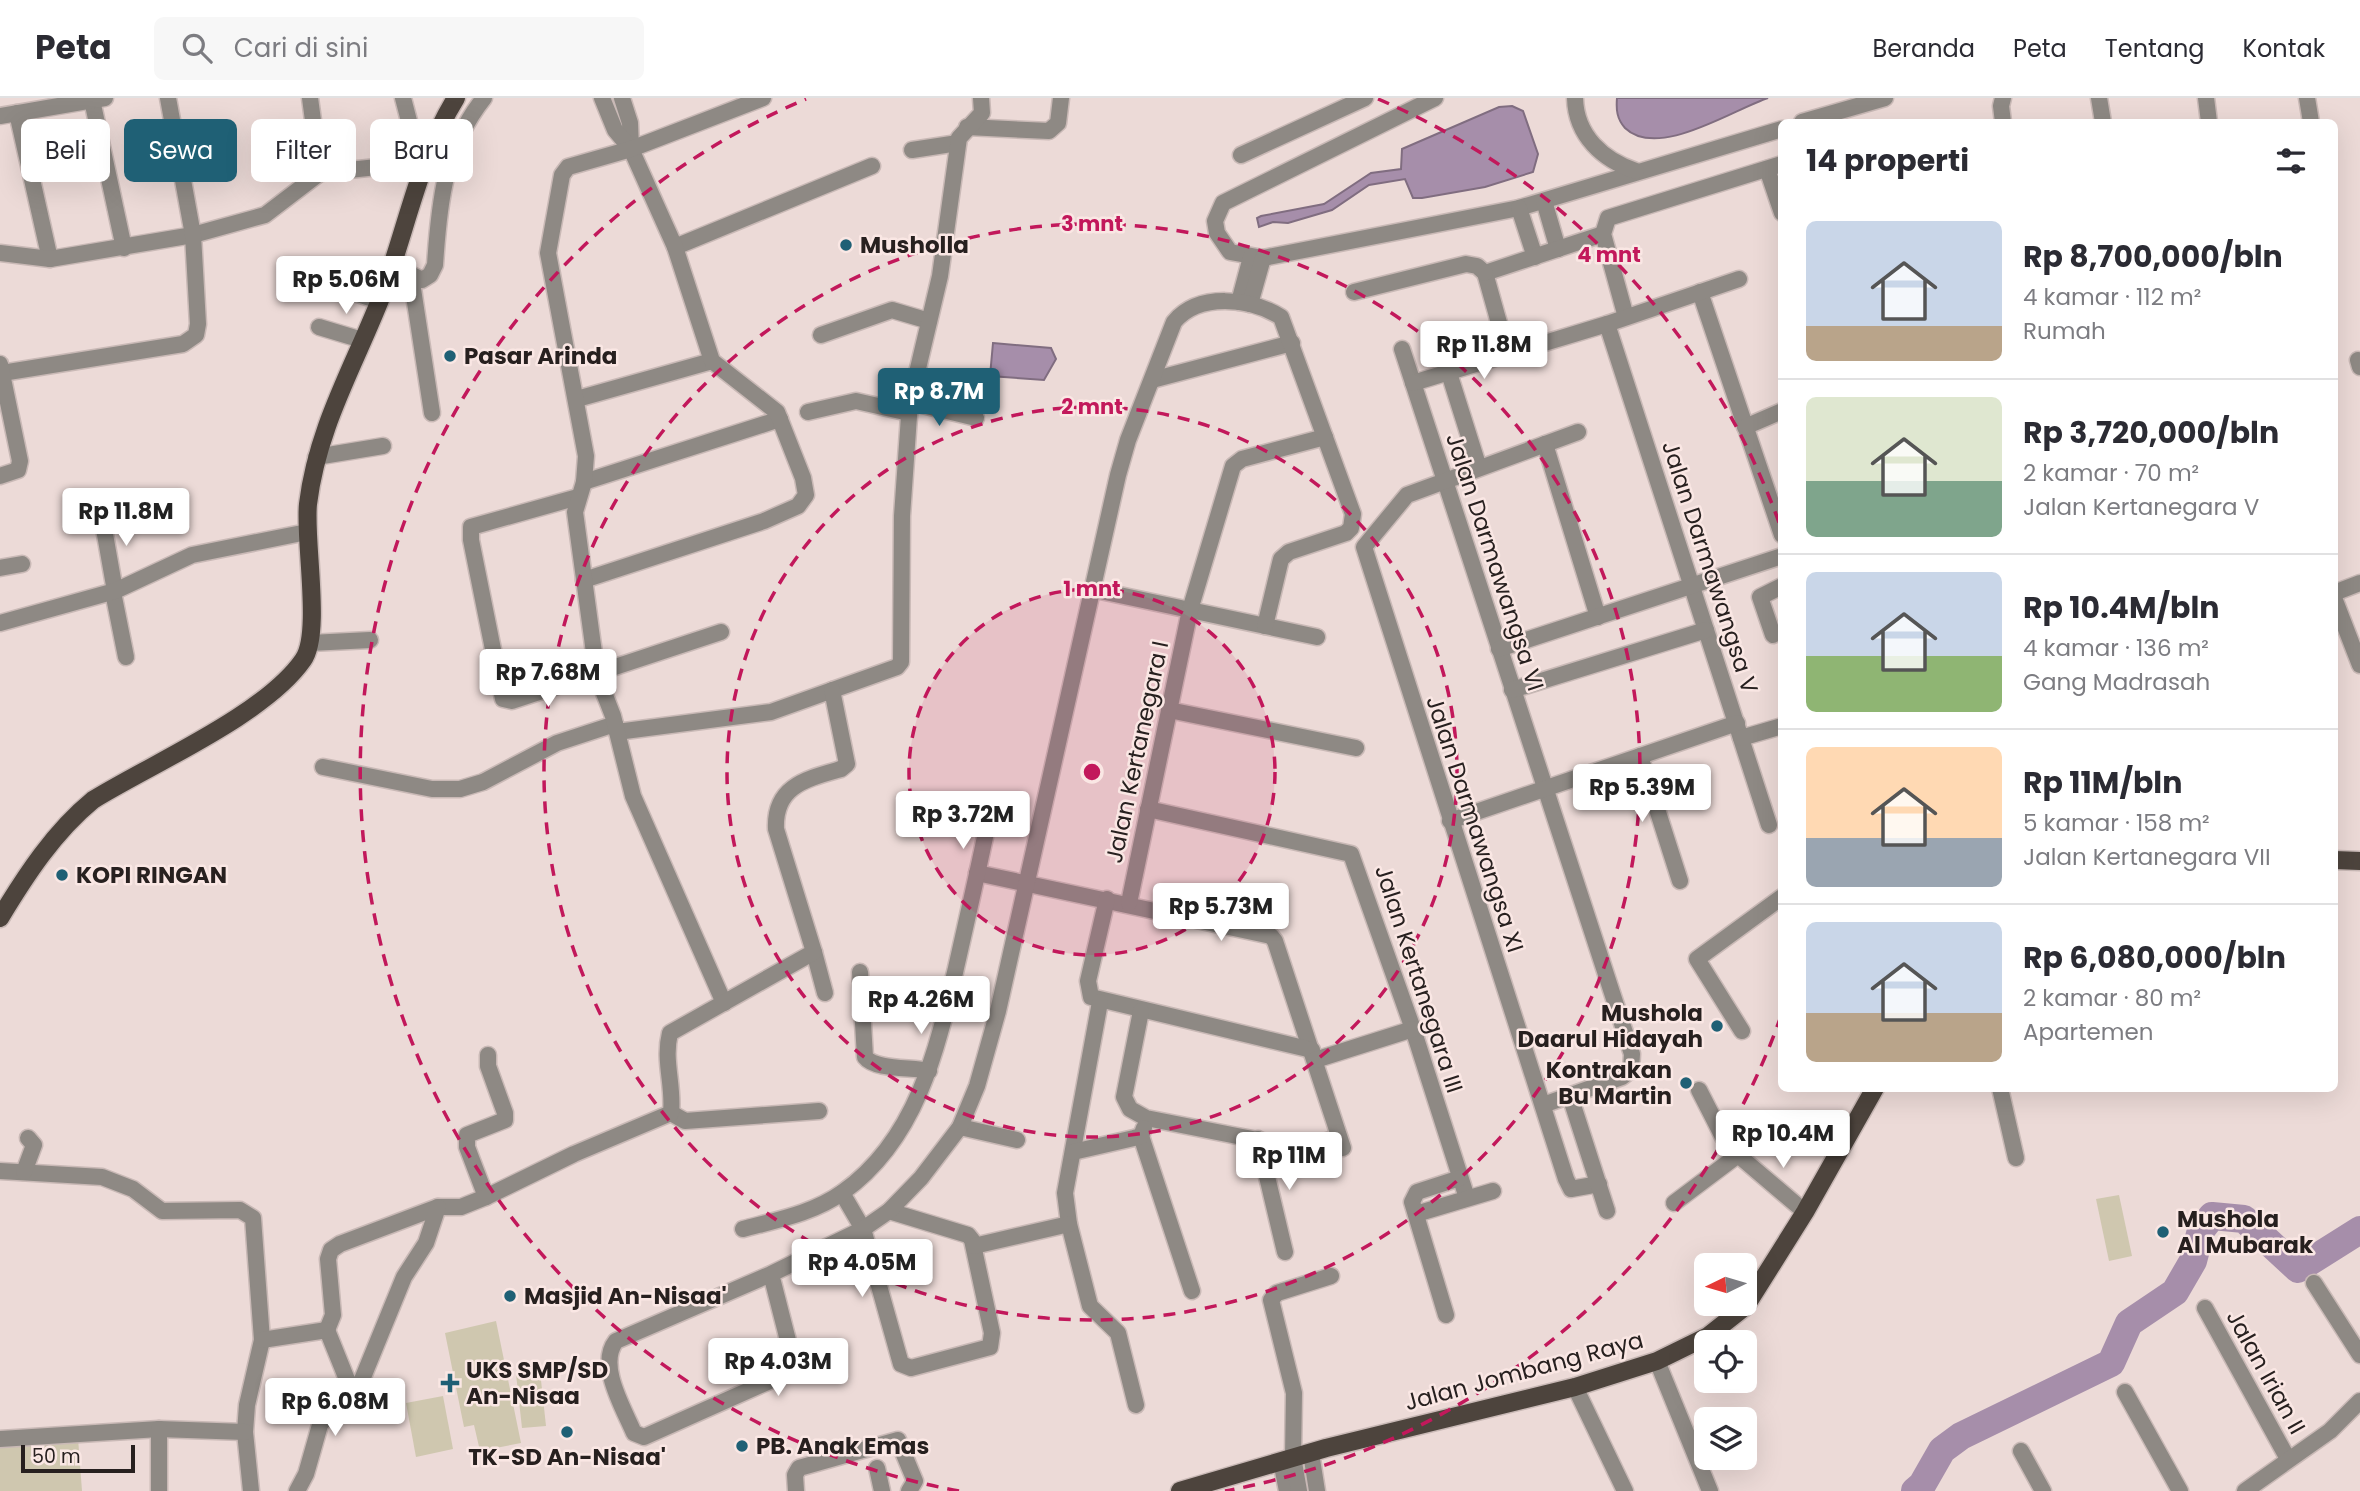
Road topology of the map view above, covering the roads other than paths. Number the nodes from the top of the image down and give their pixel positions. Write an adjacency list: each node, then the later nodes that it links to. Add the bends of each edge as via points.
1 (168, 98): 46 (street)
2 (310, 98): 22 (street)
3 (403, 98): 23 (street)
4 (456, 98): 24 (main road)
5 (484, 98): 25 (street)
6 (601, 98): 33 (street, via 615,130)
7 (622, 98): 33 (street, via 630,123)
8 (763, 98): 33 (street)
9 (981, 98): 32 (street, via 982,113)
10 (1061, 98): 32 (street, via 1058,123 1049,131)
11 (1365, 98): 35 (street)
12 (1435, 98): 52 (street, via 1223,203 1215,221 1217,233 1230,252)
13 (1575, 98): 38 (street, via 1589,141 1618,165)
14 (1885, 98): 26 (street)
15 (2003, 98): 27 (street)
16 (2099, 98): 28 (street)
17 (2206, 98): 29 (street)
18 (2307, 98): 30 (street)
19 (98, 99): 20 (street); 48 (street)
20 (17, 113): 21 (street); 53 (street)
21 (0, 116)
22 (313, 119)
23 (408, 119)
24 (446, 119)
25 (470, 119)
26 (1812, 119)
27 (2003, 119)
28 (2102, 119)
29 (2210, 119)
30 (2310, 119)
31 (1778, 130): 38 (street)
32 (961, 136): 34 (street); 64 (street)
33 (631, 149): 47 (street); 77 (street, via 568,167 554,212 548,253)
34 (912, 150)
35 (1241, 155)
36 (872, 166): 47 (street)
37 (1774, 167): 42 (street); 45 (street, via 1608,218)
38 (1636, 171): 43 (street)
39 (308, 182): 46 (street, via 265,215)
40 (419, 182): 54 (main road)
41 (443, 182): 56 (street, via 435,265 422,280)
42 (1778, 190)
43 (1544, 201): 44 (street); 49 (street)
44 (1519, 208): 51 (street); 52 (street)
45 (1602, 234): 49 (street); 63 (street)
46 (193, 235): 48 (street); 73 (street, via 198,324 191,341)
47 (675, 247): 72 (street)
48 (124, 248): 53 (street)
49 (1558, 249): 51 (street)
50 (0, 253): 53 (street)
51 (1535, 257): 55 (street)
52 (1257, 258): 62 (street)
53 (50, 259)
54 (392, 265): 56 (street); 61 (main road)
55 (1485, 273): 59 (street, via 1466,264); 71 (street)
56 (411, 276): 80 (street)
57 (1738, 279): 60 (street)
58 (345, 290): 61 (street)
59 (1354, 292)
60 (1700, 292): 63 (street); 84 (street)
61 (379, 301): 68 (main road)
62 (1245, 303): 69 (street, via 1281,317); 75 (street, via 1202,303 1179,316)
63 (1626, 317): 65 (street)
64 (929, 321): 67 (street, via 892,310); 78 (street)
65 (1607, 324): 71 (street); 102 (street, Jalan Darmawangsa V)
66 (319, 327): 68 (street)
67 (821, 335)
68 (362, 340): 89 (main road)
69 (1292, 343): 75 (street); 86 (street)
70 (1402, 349): 76 (street, Jalan Darmawangsa VI)
71 (1508, 355): 74 (street)
72 (712, 360): 77 (street); 83 (street, via 770,405)
73 (1, 368): 91 (street, via 20,461 18,470)
74 (1449, 373): 76 (street); 90 (street, Jalan Darmawangsa VI)
75 (1152, 380): 104 (street, via 1128,440)
76 (1413, 383): 92 (street, Jalan Darmawangsa VI)
77 (577, 399): 93 (street, via 586,456)
78 (909, 407): 79 (street, via 856,401); 82 (street); 122 (street, via 902,516 901,662)
79 (807, 412)
80 (432, 413)
81 (1778, 413): 84 (street)
82 (976, 418)
83 (780, 419): 93 (street); 100 (street, via 806,486 798,506)
84 (1745, 427): 95 (street)
85 (1578, 432): 87 (street)
86 (1325, 437): 108 (street, Jalan Kertanegara I, via 1233,466); 111 (street, via 1354,521 1346,533 1289,552 1281,559)
87 (1545, 444): 90 (street); 109 (street)
88 (383, 446): 89 (street)
89 (316, 457): 96 (main road)
90 (1479, 468): 92 (street)
91 (0, 476)
92 (1444, 480): 118 (street, Jalan Darmawangsa VI); 133 (street, Jalan Darmawangsa XI, via 1400,501 1364,547)
93 (581, 489): 100 (street, via 575,512); 121 (street, via 474,524 470,532 503,699 512,701)
94 (103, 523): 105 (street)
95 (1778, 523)
96 (307, 532): 105 (street, via 192,555); 117 (main road)
97 (1778, 557): 102 (street)
98 (22, 564): 99 (street)
99 (0, 568)
100 (584, 580): 121 (street)
101 (2360, 583): 106 (street)
102 (1693, 586): 109 (street); 112 (street, Jalan Darmawangsa V)
103 (1778, 588): 114 (street, via 1760,597)
104 (1091, 589): 108 (street); 140 (street)
105 (114, 591): 110 (street); 119 (street)
106 (2338, 594)
107 (2338, 607): 120 (street)
108 (1190, 610): 111 (street); 124 (street, Jalan Kertanegara I)
109 (1598, 617): 118 (street)
110 (0, 623)
111 (1265, 626): 115 (street)
112 (1706, 630): 123 (street); 127 (street, Jalan Darmawangsa V)
113 (721, 632): 121 (street)
114 (1773, 635)
115 (1317, 637)
116 (370, 640): 117 (street)
117 (310, 643): 141 (main road, via 305,658 278,686 217,728 93,800 71,819)
118 (1499, 649): 123 (street, Jalan Darmawangsa VI)
119 (126, 657)
120 (2360, 665)
121 (597, 675): 126 (street)
122 (832, 690): 126 (street, via 771,712); 146 (street, via 847,764 794,788 781,798 776,814 776,829)
123 (1512, 690): 131 (street, Jalan Darmawangsa VI)
124 (1169, 710): 128 (street); 132 (street, Jalan Kertanegara I)
125 (1778, 726): 127 (street)
126 (616, 728): 130 (street, via 557,743 483,782 460,789 432,789); 150 (street, via 637,807)
127 (1739, 731): 129 (street); 134 (street, Jalan Darmawangsa V)
128 (1356, 748)
129 (1640, 756): 131 (street); 139 (street)
130 (323, 767)
131 (1544, 789): 133 (street); 160 (street, Jalan Darmawangsa VI, via 1633,1062 1622,1077)
132 (1149, 809): 144 (street, Jalan Kertanegara I); 152 (street, Jalan Kertanegara III, via 1351,854)
133 (1450, 821): 161 (street, Jalan Darmawangsa XI)
134 (1769, 825)
135 (985, 837): 138 (street)
136 (2338, 860): 137 (main road)
137 (2360, 861)
138 (977, 873): 140 (street); 156 (street)
139 (1680, 881)
140 (1028, 884): 142 (street); 165 (street, via 984,1061)
141 (7, 895): 145 (main road)
142 (1107, 899): 144 (street); 149 (street, via 1088,981 1091,997)
143 (1778, 900): 153 (street, via 1697,959)
144 (1129, 903): 155 (street, via 1271,936)
145 (0, 918)
146 (814, 952): 148 (street); 150 (street)
147 (860, 972): 156 (street, via 865,1057 876,1066)
148 (825, 993)
149 (1100, 1002): 151 (street); 170 (street)
150 (723, 1003): 163 (street, via 670,1033 666,1065)
151 (1141, 1011): 155 (street); 164 (street, via 1124,1101)
152 (1413, 1029): 155 (street); 175 (street, Jalan Kertanegara III)
153 (1742, 1031)
154 (488, 1055): 179 (street, via 505,1120 467,1135 467,1147)
155 (1313, 1055): 168 (street, via 1341,1142 1311,1149)
156 (929, 1071): 178 (street, via 896,1136)
157 (1699, 1090): 171 (street, via 1723,1138)
158 (1873, 1092): 185 (main road, Jalan Jombang Raya)
159 (2001, 1092): 172 (street)
160 (1570, 1096): 161 (street); 176 (street)
161 (1543, 1105): 176 (street, Jalan Darmawangsa XI, via 1570,1187 1577,1191)
162 (819, 1111): 163 (street, via 685,1121)
163 (671, 1113): 179 (street)
164 (1146, 1118): 166 (street); 168 (street)
165 (960, 1127): 169 (street); 183 (street)
166 (1141, 1136): 170 (street); 195 (street)
167 (29, 1138): 174 (street, via 34,1145)
168 (1258, 1139): 191 (street)
169 (1017, 1140)
170 (1073, 1152): 187 (street, via 1065,1193)
171 (1738, 1155): 181 (street); 185 (street)
172 (2016, 1157)
173 (0, 1171): 174 (street)
174 (24, 1172): 199 (street, via 117,1181 162,1211 240,1210 250,1215 256,1226)
175 (1460, 1178): 180 (street, Jalan Kertanegara III); 186 (street, via 1417,1192 1412,1202)
176 (1599, 1184): 184 (street)
177 (1493, 1191): 180 (street)
178 (842, 1193): 188 (street, via 802,1213); 189 (street)
179 (486, 1197): 182 (street, via 461,1207)
180 (1467, 1198): 186 (street)
181 (1674, 1203)
182 (438, 1207): 198 (street, via 331,1250 333,1315); 203 (street, via 426,1243 404,1277)
183 (889, 1211): 189 (street); 190 (street, via 968,1236)
184 (1607, 1211)
185 (1805, 1212): 201 (main road, Jalan Jombang Raya, via 1746,1306 1708,1336)
186 (1416, 1214): 197 (street)
187 (1069, 1224): 190 (street); 206 (street, via 1090,1306 1118,1333)
188 (743, 1229)
189 (863, 1230): 190 (street, via 898,1358 911,1368 993,1344); 192 (street)
190 (974, 1246)
191 (1285, 1252)
192 (771, 1274): 192 (street, via 792,1371 644,1437 634,1433 612,1378 611,1349 616,1341)
193 (1331, 1276): 211 (street, via 1277,1293 1271,1300 1294,1393)
194 (2315, 1283): 200 (street)
195 (1192, 1291)
196 (2205, 1308): 212 (street, Jalan Irian II)
197 (1446, 1315)
198 (327, 1330): 199 (street); 203 (street, via 350,1388)
199 (262, 1340): 208 (street, via 251,1379)
200 (2360, 1355)
201 (1657, 1362): 202 (main road, Jalan Jombang Raya); 225 (street)
202 (1575, 1387): 211 (main road, Jalan Jombang Raya); 224 (street)
203 (355, 1390): 216 (street, via 355,1401 348,1409 320,1425)
204 (2125, 1392): 227 (street)
205 (2360, 1401): 212 (street, via 2330,1431)
206 (1136, 1405)
207 (159, 1429): 208 (street); 209 (street); 214 (street)
208 (245, 1432): 215 (street)
209 (0, 1439)
210 (2021, 1451): 226 (street)
211 (1295, 1457): 220 (main road, Jalan Jombang Raya); 221 (street); 222 (street); 223 (street)
212 (2288, 1459): 228 (street)
213 (877, 1468): 218 (street)
214 (159, 1491)
215 (251, 1491)
216 (297, 1491)
217 (796, 1491): 219 (street, via 799,1468 898,1440 915,1477)
218 (882, 1491)
219 (909, 1491)
220 (1180, 1491)
221 (1287, 1491)
222 (1299, 1491)
223 (1317, 1491)
224 (1625, 1491)
225 (1710, 1491)
226 (2043, 1491)
227 (2180, 1491)
228 (2245, 1491)

